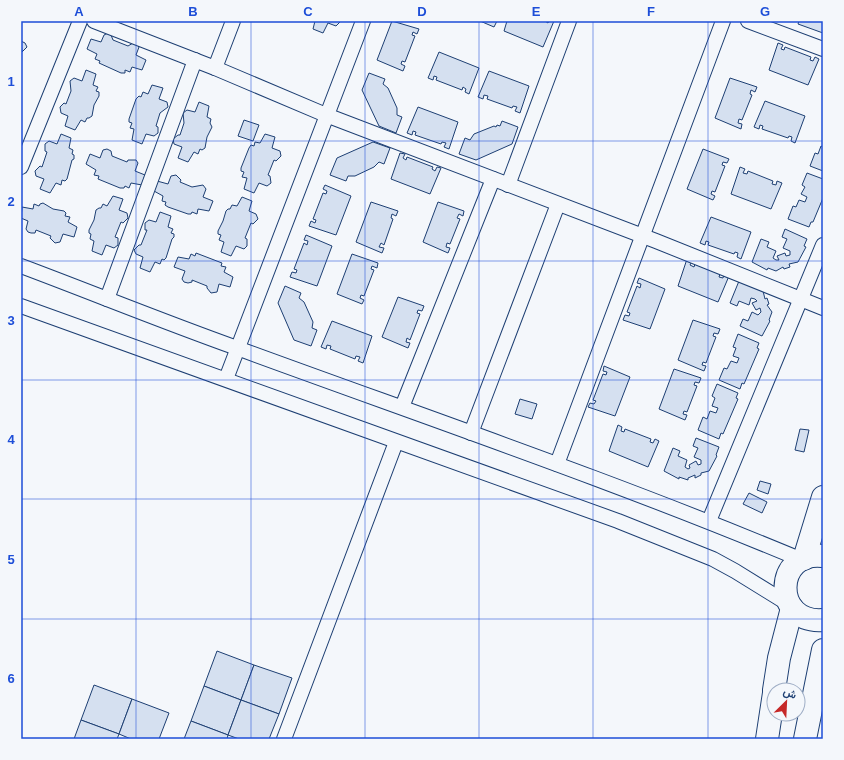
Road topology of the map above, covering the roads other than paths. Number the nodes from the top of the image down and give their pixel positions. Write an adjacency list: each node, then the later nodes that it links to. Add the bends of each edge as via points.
1 (80, 21): 12 (street)
2 (94, 21): 9 (street)
3 (233, 21): 10 (street)
4 (363, 21): 11 (street)
5 (569, 21): 14 (street)
6 (723, 21): 16 (street)
7 (748, 21): 8 (street)
8 (823, 49)
9 (195, 60): 10 (street); 19 (street)
10 (215, 68): 11 (street)
11 (326, 115): 13 (street); 23 (street)
12 (21, 167)
13 (493, 179): 14 (street); 25 (street)
14 (508, 185): 15 (street)
15 (558, 204): 16 (street); 26 (street)
16 (642, 235): 20 (street); 28 (street)
17 (823, 245): 20 (street)
18 (21, 266): 19 (street)
19 (107, 299): 23 (street)
20 (800, 299): 22 (street); 30 (street)
21 (21, 306): 24 (street)
22 (823, 308)
23 (236, 348): 24 (street); 25 (street)
24 (226, 379): 27 (street)
25 (402, 407): 26 (street)
26 (471, 432): 28 (street)
27 (396, 442): 32 (street, via 555,497 684,546 735,571); 38 (street)
28 (557, 464): 30 (street)
29 (823, 497): 31 (highway)
30 (709, 521): 31 (street)
31 (810, 558): 32 (highway, via 795,565 786,580 785,588)
32 (791, 607): 33 (highway, via 806,618); 35 (highway)
33 (823, 620)
34 (823, 650): 36 (highway)
35 (775, 682)
36 (819, 685): 40 (highway)
37 (770, 722): 39 (highway)
38 (284, 739)
39 (767, 739)
40 (805, 739)

